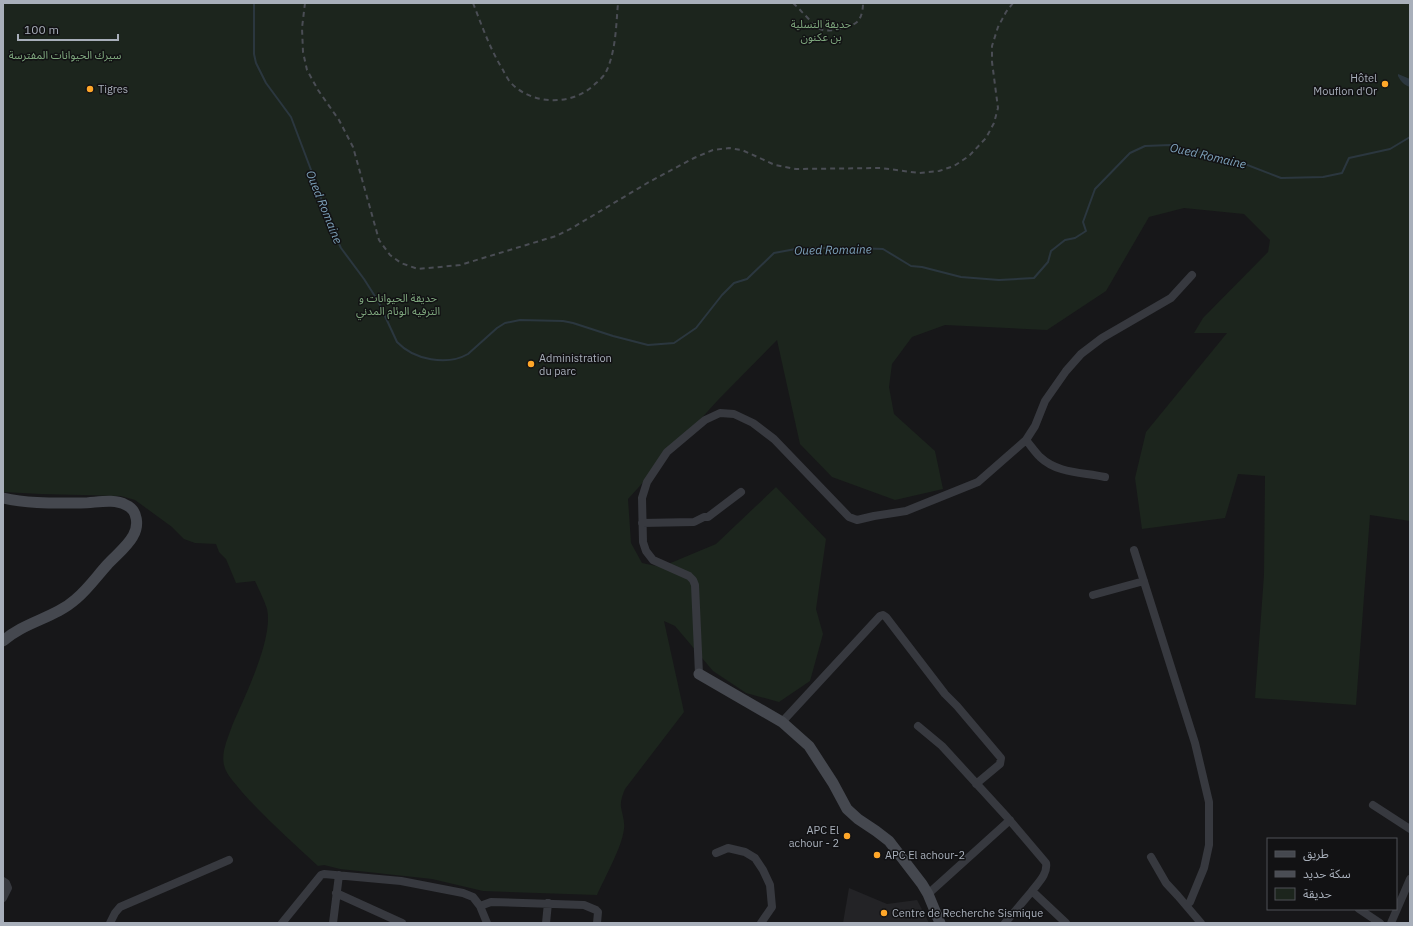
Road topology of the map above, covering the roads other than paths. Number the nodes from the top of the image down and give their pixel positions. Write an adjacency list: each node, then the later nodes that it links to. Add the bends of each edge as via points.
1 (1192, 275): 2 (street, via 1171,298 1102,338 1081,354 1045,401)
2 (1026, 440): 3 (street, via 1040,457 1055,467); 6 (street, via 973,485 906,511 857,520 849,517 774,439 753,423 734,414 720,413 705,420 667,452 647,482 642,498)
3 (1105, 477)
4 (741, 492): 6 (street, via 708,517 694,522)
5 (3, 498): 10 (street, via 36,503 111,501 126,505 135,512 137,523 134,536 76,599 58,612 14,632)
6 (642, 523): 11 (street, via 643,542 653,560 694,580)
7 (1134, 550): 8 (street)
8 (1144, 581): 9 (street); 29 (street, via 1195,743 1209,802 1209,845 1204,868 1190,902)
9 (1093, 595)
10 (3, 641)
11 (700, 674): 12 (street)
12 (782, 722): 14 (street, via 883,615 945,694 1001,758 1000,764); 26 (street, via 809,746 846,809 889,841)
13 (918, 726): 14 (street, via 942,746)
14 (976, 784): 16 (street)
15 (1373, 805): 17 (street)
16 (1010, 820): 24 (street, via 1046,863 1046,872); 26 (street)
17 (1410, 829)
18 (716, 853): 41 (street, via 728,848 745,852 755,858 763,870 770,885 772,907)
19 (1150, 857): 29 (street, via 1166,883)
20 (229, 860): 34 (street, via 120,907)
21 (339, 875): 25 (street); 30 (street, via 401,881 463,893 473,896); 35 (street, via 321,875)
22 (1410, 879): 31 (street)
23 (3, 881): 27 (street, via 8,888)
24 (1032, 891): 43 (street); 44 (street)
25 (336, 893): 36 (street); 37 (street)
26 (928, 894): 42 (street)
27 (3, 898)
28 (548, 903): 30 (street, via 491,902); 39 (street); 40 (street, via 590,907 598,912)
29 (1186, 905): 45 (street)
30 (480, 906): 38 (street)
31 (1397, 909)
32 (1360, 910): 46 (street)
33 (1397, 910): 47 (street)
34 (110, 923)
35 (282, 923)
36 (333, 923)
37 (402, 923)
38 (487, 923)
39 (546, 923)
40 (597, 923)
41 (761, 923)
42 (940, 923)
43 (1005, 923)
44 (1066, 923)
45 (1201, 923)
46 (1380, 923)
47 (1391, 923)

